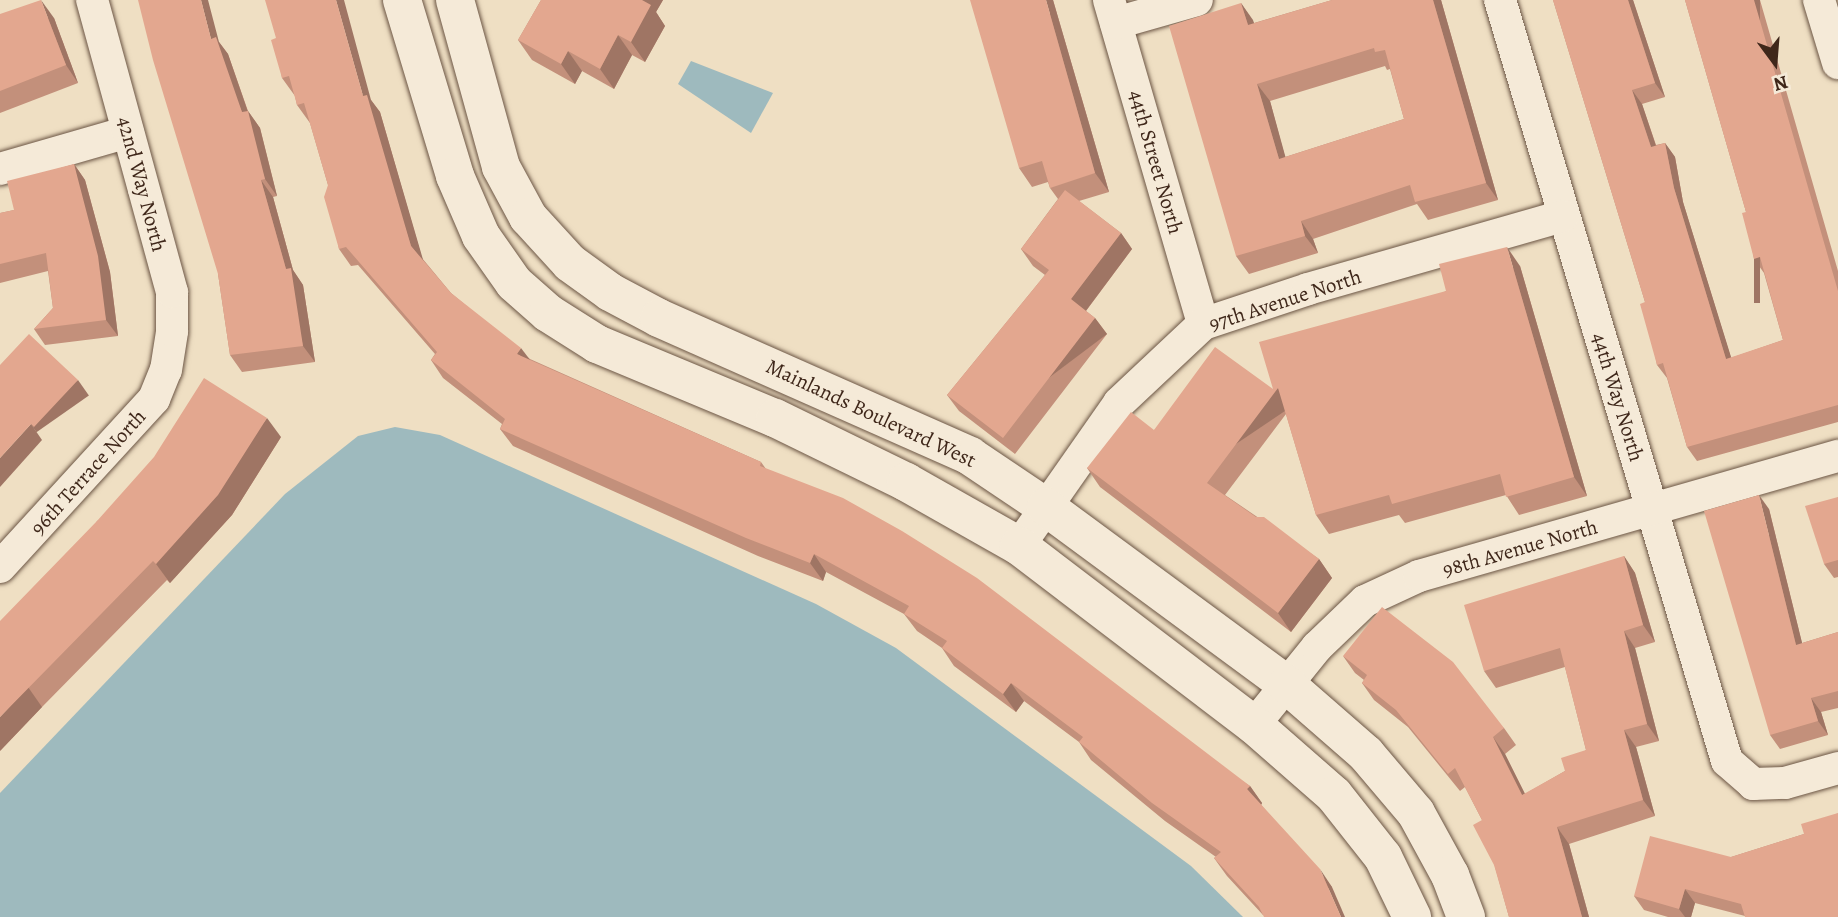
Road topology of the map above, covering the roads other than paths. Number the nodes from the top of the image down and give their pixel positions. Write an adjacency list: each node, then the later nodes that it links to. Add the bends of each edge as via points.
1 (92, 0): 9 (street, 42nd Way North)
2 (402, 0): 17 (street, via 455,176 481,236 514,283 597,344 775,418 906,482)
3 (455, 0): 15 (street, Mainlands Boulevard West, via 501,167 528,217 570,263 610,292 659,318 970,456)
4 (1197, 0): 7 (street)
5 (1500, 0): 11 (street, 44th Way North)
6 (1819, 0): 8 (street)
7 (1112, 12): 12 (street, 44th Street North)
8 (1838, 63)
9 (128, 132): 10 (street); 13 (street, 42nd Way North, via 172,292)
10 (0, 169)
11 (1563, 216): 12 (street, 97th Avenue North); 16 (street, 44th Way North)
12 (1203, 324): 15 (street, 97th Avenue North, via 1119,403)
13 (166, 370): 18 (street, 96th Terrace North, via 154,399)
14 (1838, 456): 16 (street, 98th Avenue North)
15 (1046, 507): 17 (street, 97th Avenue North); 19 (street, Mainlands Boulevard West)
16 (1652, 510): 19 (street, 98th Avenue North, via 1419,576 1365,601 1317,647); 21 (street, 44th Way North, via 1727,761 1753,784 1785,783)
17 (1019, 546): 20 (street)
18 (0, 567)
19 (1287, 685): 20 (street, 98th Avenue North); 23 (street, Mainlands Boulevard West, via 1366,754 1416,813 1451,875)
20 (1254, 725): 22 (street, via 1334,795 1383,857)
21 (1838, 768)
22 (1412, 917)
23 (1466, 917)

